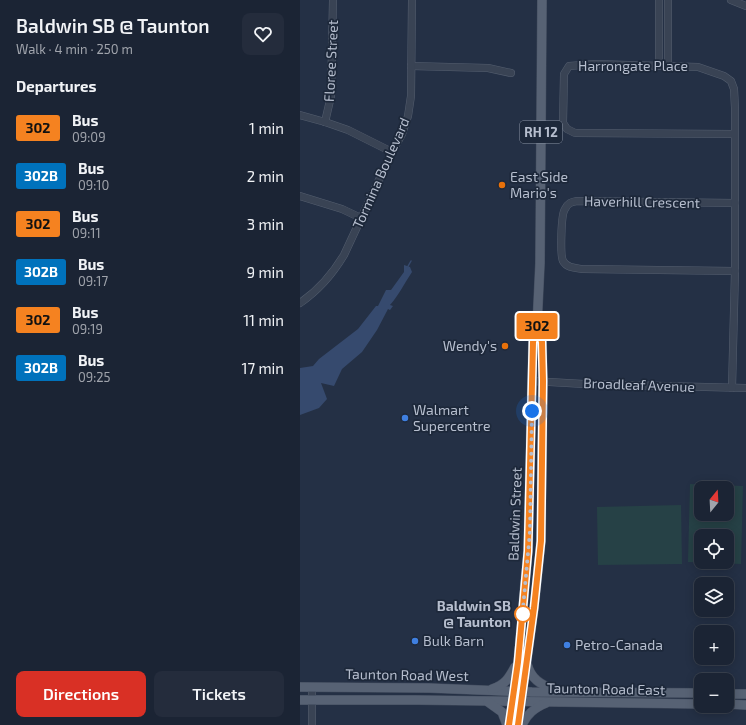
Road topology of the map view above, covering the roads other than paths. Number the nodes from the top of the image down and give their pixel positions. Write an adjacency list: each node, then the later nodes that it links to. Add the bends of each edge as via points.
1 (333, 0): 13 (street, Floree Street, via 331,96)
2 (412, 0): 10 (street, Tormina Boulevard)
3 (542, 0): 21 (main road, Baldwin Street / RH 12, via 540,263)
4 (660, 0): 8 (street)
5 (668, 0): 9 (street)
6 (732, 0): 7 (street)
7 (746, 6)
8 (659, 65): 9 (street, Harrongate Place); 14 (street, Harrongate Place, via 569,66 564,74 563,122 567,129 575,133)
9 (668, 65): 14 (street, Harrongate Place, via 698,67 731,81 734,90)
10 (411, 66): 11 (street, via 488,68); 15 (street, Tormina Boulevard, via 408,116)
11 (511, 73)
12 (300, 115): 13 (street)
13 (325, 122): 15 (street, via 348,130)
14 (735, 134): 17 (street, Harrongate Place)
15 (392, 152): 18 (street, Tormina Boulevard)
16 (300, 196): 18 (street, via 342,209)
17 (735, 203): 19 (street, Harrongate Place); 19 (street, Haverhill Crescent, via 570,202 564,210 560,251 563,261 571,268 582,270)
18 (361, 218): 20 (street, Tormina Boulevard, via 335,271 311,296)
19 (735, 271): 24 (street, Harrongate Place)
20 (300, 303)
21 (537, 326): 22 (main road, Baldwin Street / RH 12, via 533,342); 23 (main road, Baldwin Street / RH 12, via 542,342)
22 (532, 381): 23 (street, Broadleaf Avenue); 26 (main road, Baldwin Street / RH 12, via 530,531)
23 (543, 381): 24 (street, Broadleaf Avenue); 26 (main road, Baldwin Street / RH 12, via 541,541 534,608)
24 (732, 388): 25 (street, Broadleaf Avenue)
25 (746, 388)
26 (522, 663): 29 (main road, via 501,686); 30 (main road, Baldwin Street / RH 12); 31 (main road, Baldwin Street / RH 12); 32 (main road, via 533,679)
27 (300, 687): 28 (main road, Taunton Road West)
28 (312, 688): 29 (main road, Taunton Road West); 37 (street)
29 (488, 690): 30 (main road, Taunton Road West)
30 (513, 690): 31 (main road, Taunton Road East); 39 (main road, Baldwin Street / RH 12)
31 (524, 691): 32 (main road, Taunton Road East); 40 (main road, Baldwin Street / RH 12)
32 (556, 692): 33 (main road, Taunton Road East)
33 (694, 692)
34 (734, 694): 35 (main road)
35 (746, 694)
36 (300, 700): 37 (main road, Taunton Road West)
37 (312, 700): 38 (main road, Taunton Road West); 45 (street)
38 (488, 702): 39 (main road, Taunton Road West); 46 (main road, via 502,712)
39 (512, 702): 40 (main road, Taunton Road East); 46 (main road, RH 12)
40 (522, 702): 41 (main road, Taunton Road East); 47 (main road, Baldwin Street / RH 12)
41 (547, 702): 42 (main road, Taunton Road East); 48 (main road, via 532,711)
42 (694, 704)
43 (734, 704): 44 (main road)
44 (746, 705)
45 (312, 725)
46 (508, 725)
47 (518, 725)
48 (522, 725)

